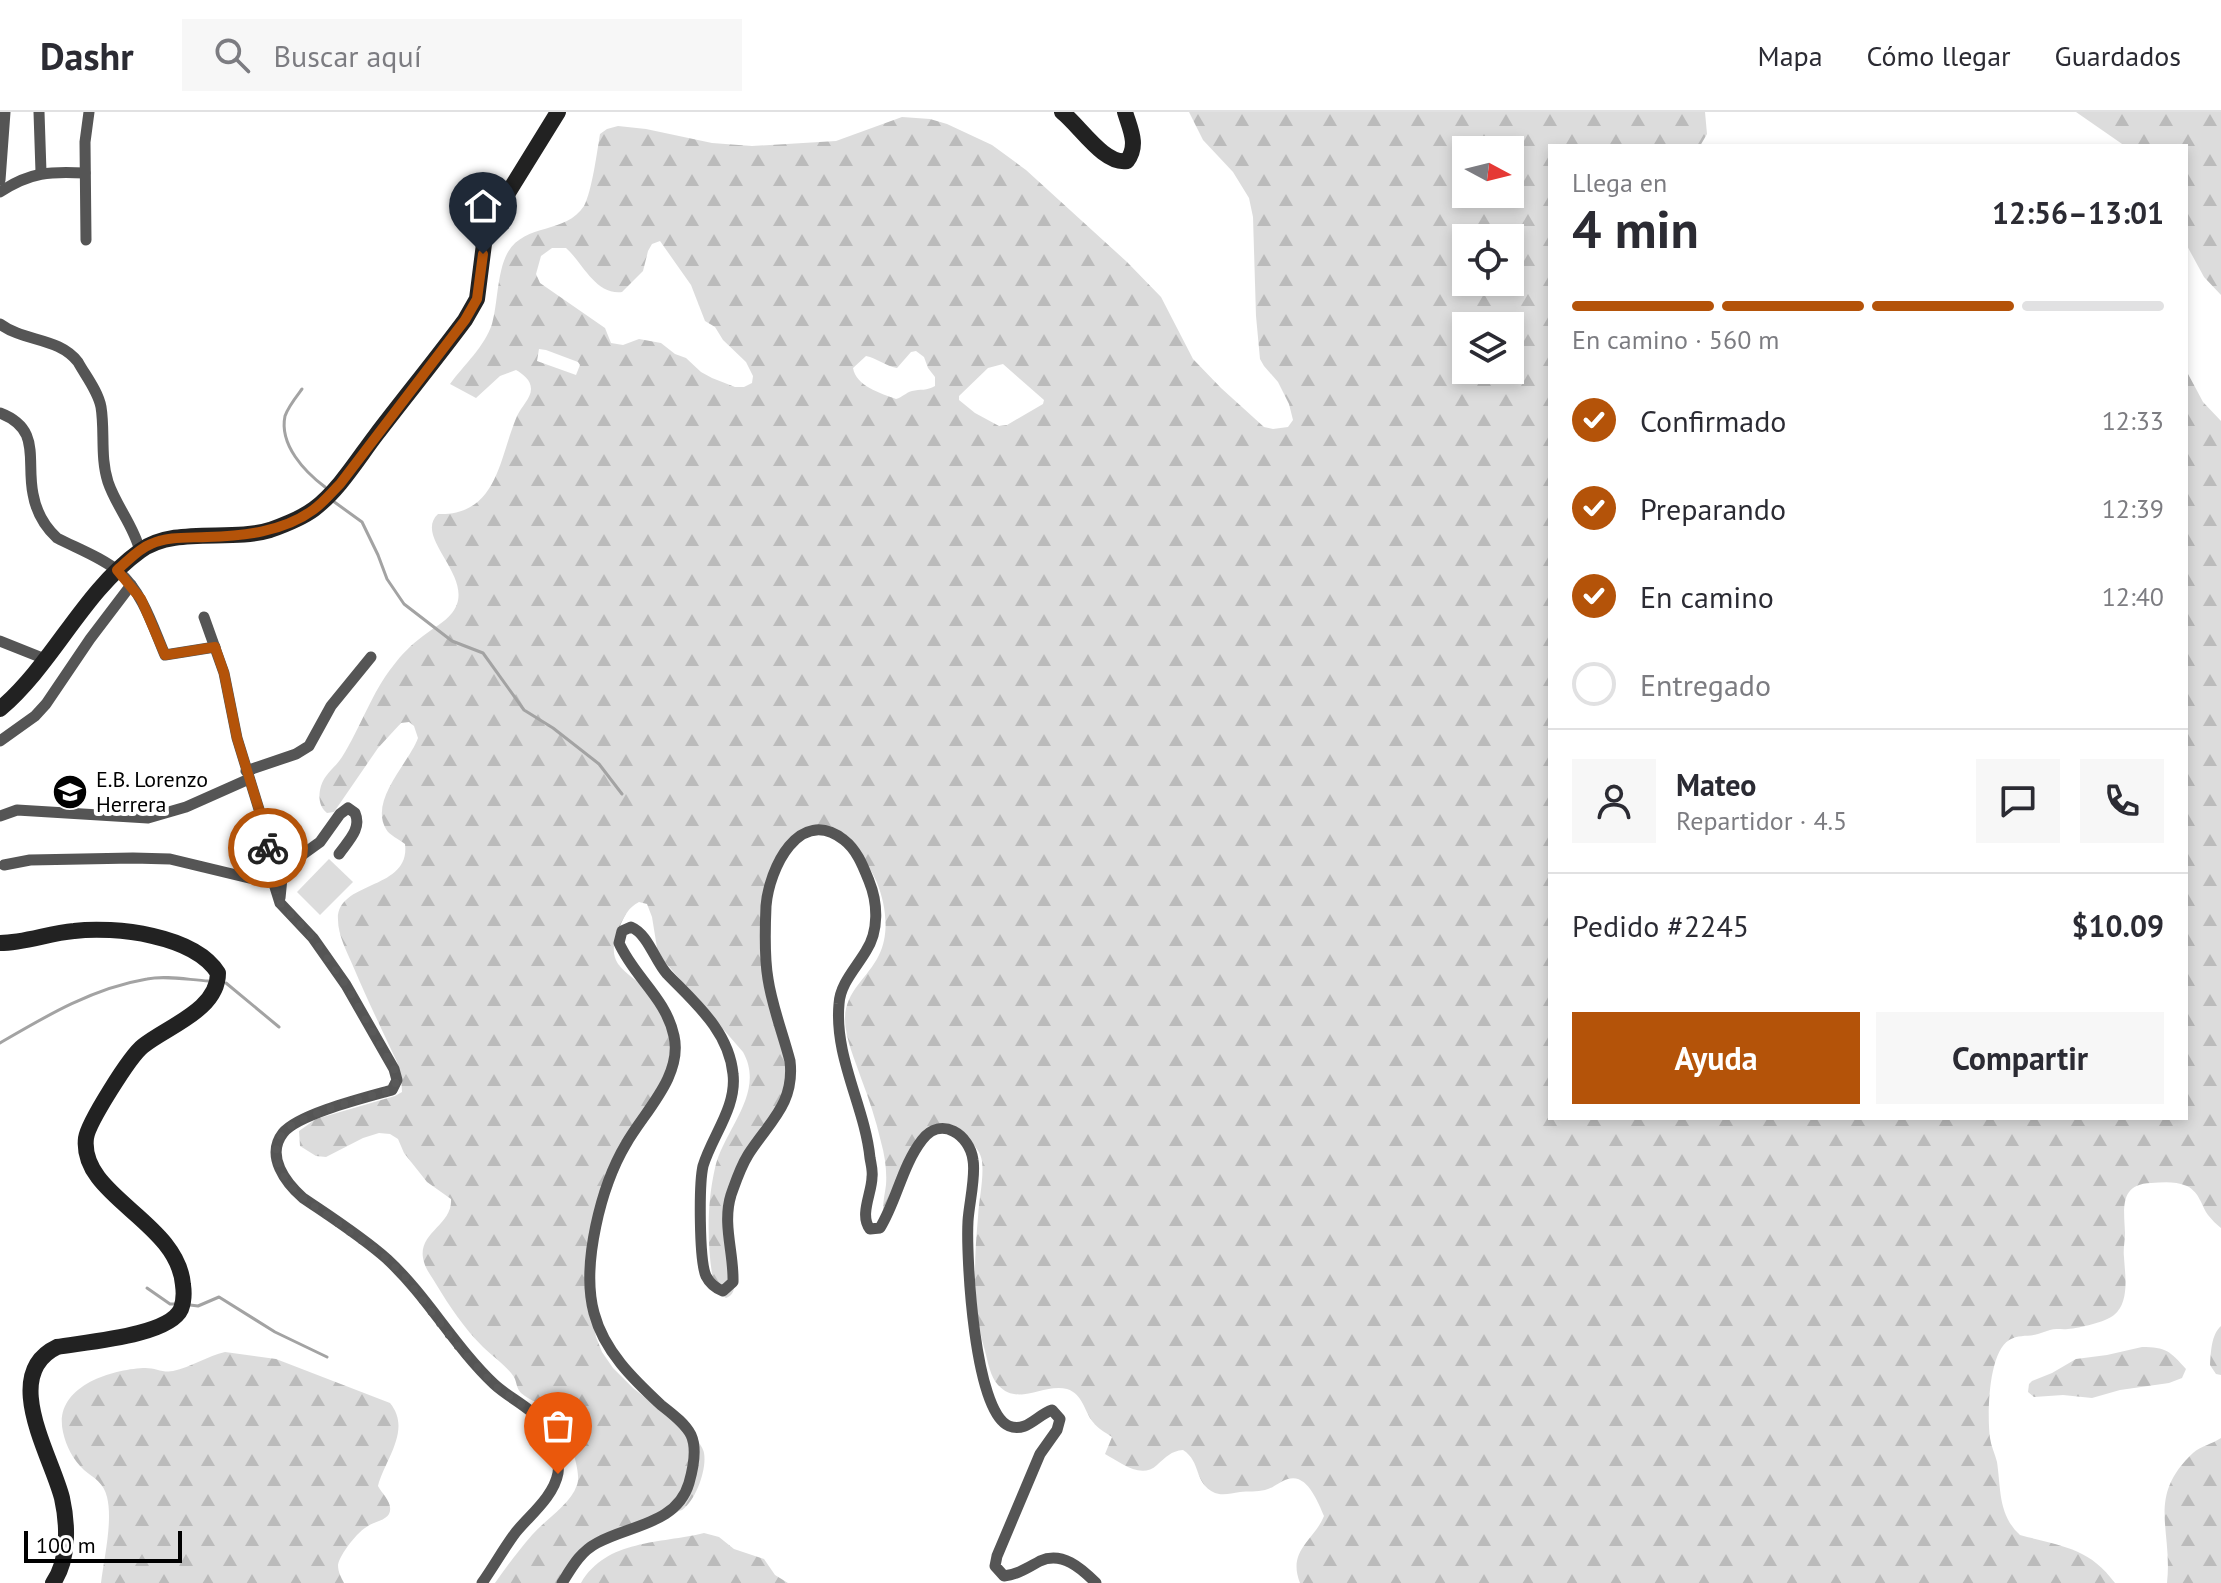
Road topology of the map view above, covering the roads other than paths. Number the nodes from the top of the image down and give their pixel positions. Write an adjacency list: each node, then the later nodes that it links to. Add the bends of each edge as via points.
1 (5, 112): 9 (street)
2 (39, 112): 7 (street)
3 (89, 112): 8 (street)
4 (558, 112): 14 (main road, via 490,222 477,299 465,320 321,504 270,530 164,540)
5 (1062, 112): 6 (main road, via 1106,156 1121,162 1127,161 1134,141)
6 (1125, 112)
7 (41, 172): 8 (street); 10 (street)
8 (85, 173): 11 (street)
9 (0, 180)
10 (0, 192)
11 (86, 240)
12 (0, 324): 14 (street, via 55,345 78,362 101,407 107,480)
13 (0, 413): 15 (street, via 26,432 32,492 49,530)
14 (140, 551): 15 (main road)
15 (117, 570): 16 (street); 21 (main road)
16 (131, 585): 19 (street, via 165,655); 23 (street, via 46,704)
17 (204, 617): 19 (street)
18 (0, 641): 21 (street)
19 (215, 647): 24 (street)
20 (371, 657): 24 (street, via 331,706 309,746)
21 (45, 659): 22 (main road)
22 (0, 709)
23 (0, 741)
24 (248, 775): 25 (street, via 186,807 148,818 17,810); 28 (street, via 266,832)
25 (0, 816)
26 (339, 854): 29 (street, via 357,827 357,817 348,808 320,842 288,865)
27 (4, 865): 28 (street, via 30,860 170,859 249,878)
28 (271, 876): 29 (street)
29 (280, 903): 32 (street, via 346,985 397,1080 392,1090 293,1124 277,1148 281,1173 303,1198 385,1257 495,1386 534,1413 552,1442 558,1463 552,1490)
30 (0, 943): 31 (main road, via 90,930 152,936 205,958 218,973 205,1005 129,1061 86,1135 88,1155 100,1178 173,1253 182,1274 183,1301 174,1318 156,1328 57,1347 29,1366 24,1407 58,1487 65,1520 64,1557)
31 (53, 1583)
32 (482, 1583)
33 (562, 1583): 34 (street, via 580,1555 597,1543 666,1515 682,1501 694,1459 691,1436 683,1424 615,1356 594,1312 591,1260 608,1186 625,1145 671,1071 675,1044 659,999 627,961 619,943 622,931 638,930 661,967 711,1019 729,1051 733,1088 703,1166 700,1192 705,1274 723,1291 733,1282 728,1225 738,1173 778,1116 791,1073 768,979 766,904 780,858 797,837 815,830 846,841 871,885 875,905 873,937 848,978 838,1008 842,1046 869,1148 872,1177 866,1225 880,1228 924,1137 944,1128 966,1139 974,1161 968,1223 970,1307 988,1395 1011,1428 1027,1426 1052,1410 1060,1419 1040,1454 995,1566 1004,1576 1057,1558 1078,1566)
34 (1096, 1583)

